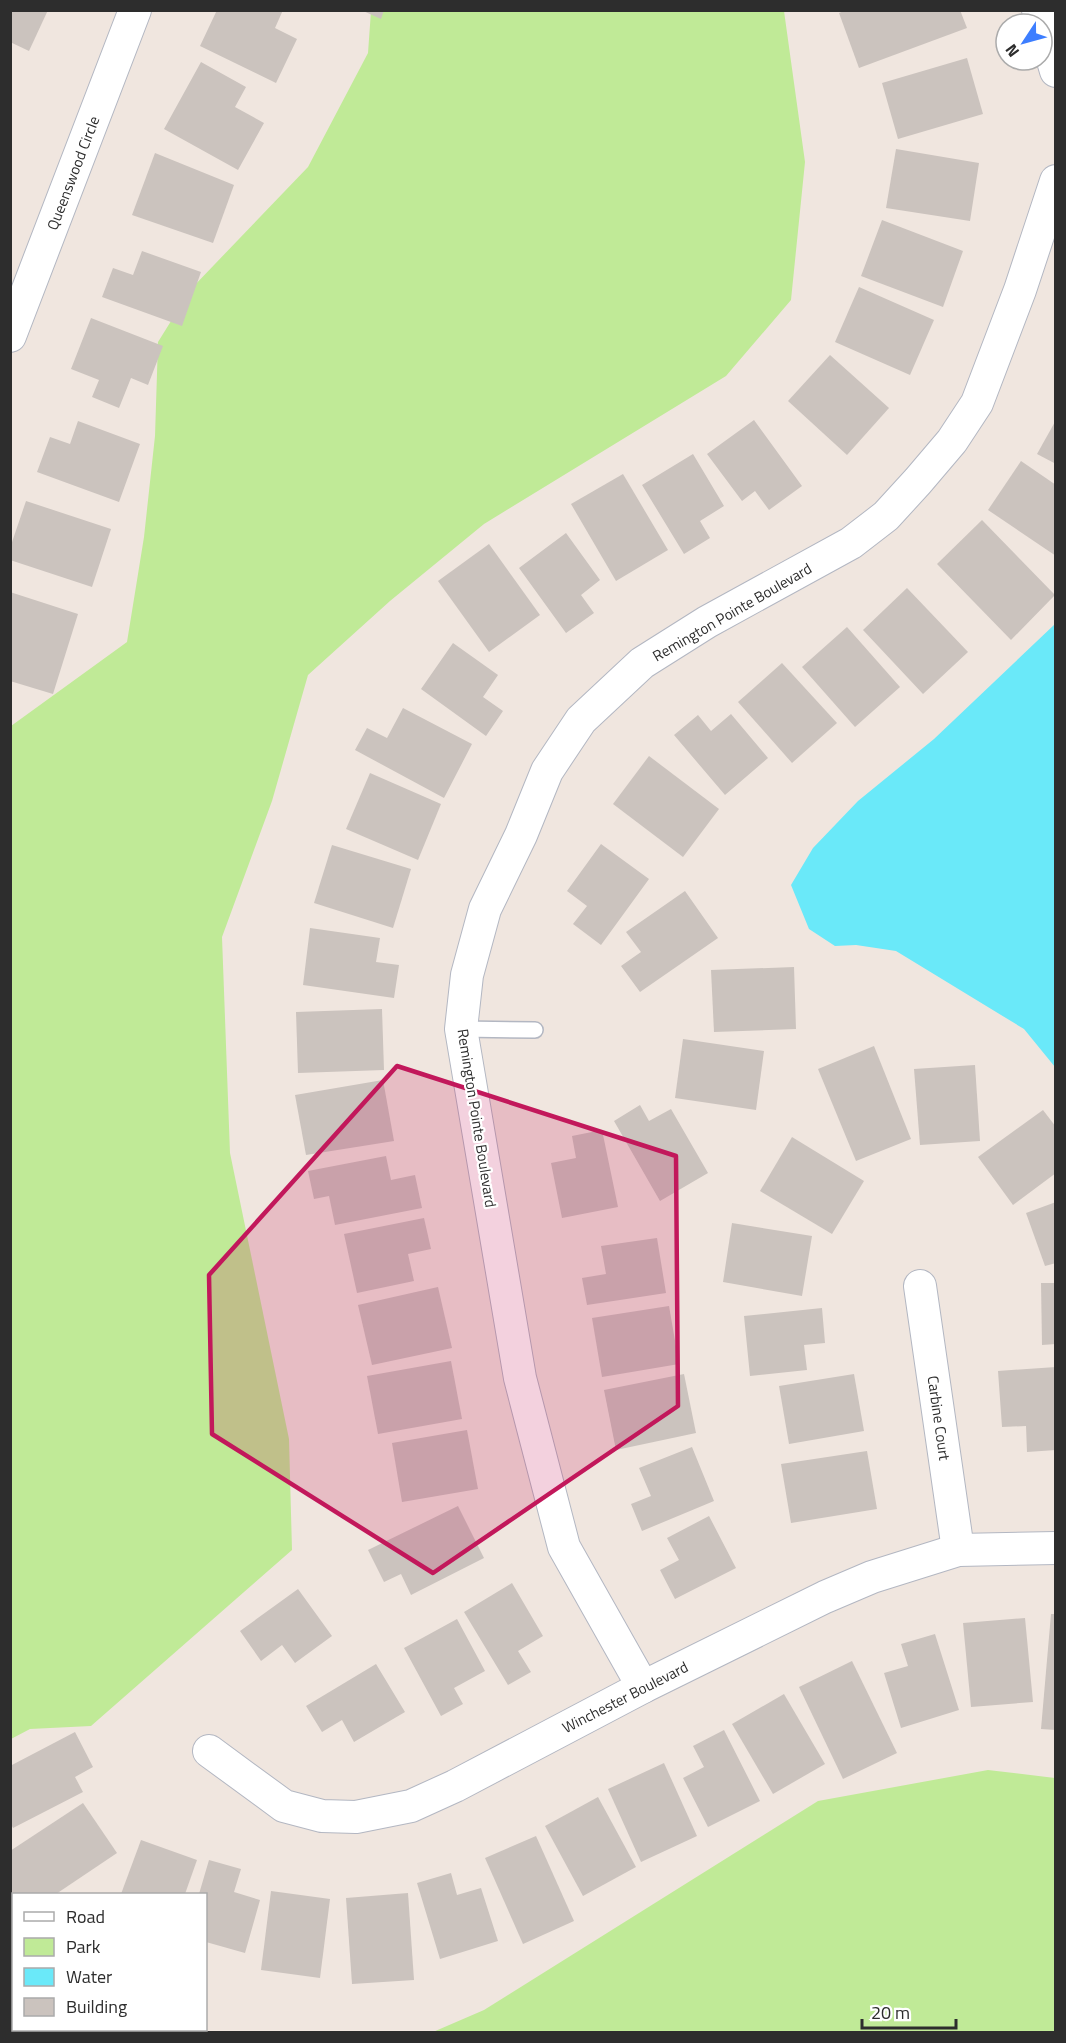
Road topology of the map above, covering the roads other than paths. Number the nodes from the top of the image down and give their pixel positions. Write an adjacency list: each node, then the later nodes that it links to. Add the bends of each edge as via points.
1 (135, 10): 5 (street, Queenswood Circle)
2 (1038, 10): 3 (street)
3 (1056, 70)
4 (1056, 181): 6 (street, Remington Pointe Boulevard, via 977,403 918,481 886,516 851,543 642,663 581,720 547,771 485,909 467,975)
5 (10, 336)
6 (461, 1029): 7 (lane); 11 (street, Remington Pointe Boulevard, via 520,1378 564,1547)
7 (535, 1030)
8 (920, 1286): 10 (street, Carbine Court)
9 (1056, 1548): 10 (street, Winchester Boulevard)
10 (958, 1550): 11 (street, Winchester Boulevard, via 872,1577 825,1597)
11 (643, 1687): 12 (street, Winchester Boulevard, via 411,1806 356,1817 322,1816 284,1806)
12 (209, 1751)

